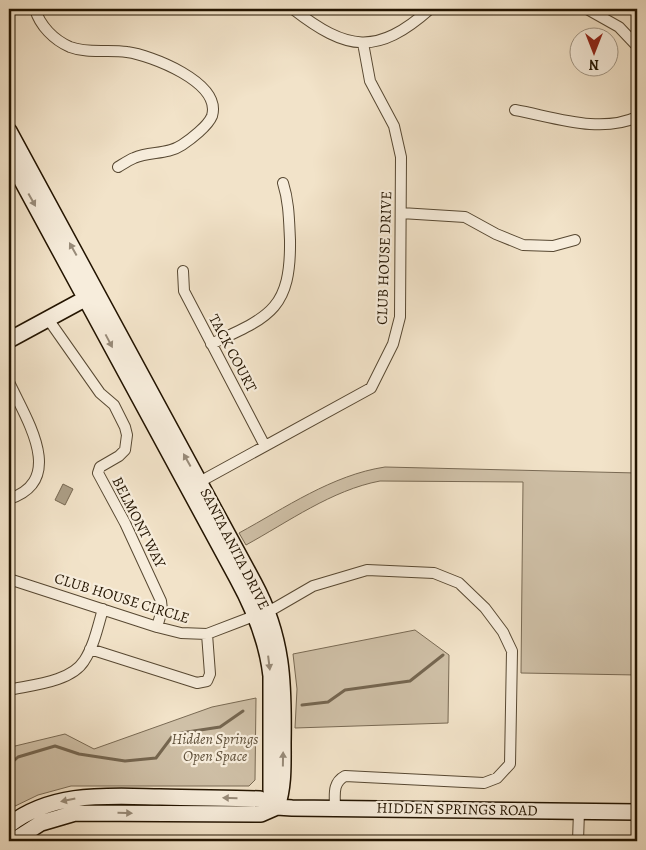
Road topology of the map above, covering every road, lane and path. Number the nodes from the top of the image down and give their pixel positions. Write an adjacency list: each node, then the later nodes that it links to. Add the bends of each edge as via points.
1 (35, 9): 11 (street, via 46,29 63,44 82,50 126,51 161,61 195,81 210,101 212,116 182,145 168,152 135,157)
2 (293, 9): 5 (street, via 332,35)
3 (430, 9): 5 (street, via 403,31)
4 (587, 9): 6 (street, via 619,27)
5 (363, 43): 13 (street, CLUB HOUSE DRIVE, via 370,81 389,114 400,145)
6 (637, 46)
7 (515, 110): 8 (street, via 589,124 618,124)
8 (637, 117)
9 (9, 131): 16 (main road, SANTA ANITA DRIVE, one-way to 9)
10 (9, 157): 16 (main road, SANTA ANITA DRIVE, one-way to 16)
11 (118, 167)
12 (283, 183): 19 (street, via 289,201 290,265 284,292 260,320)
13 (401, 213): 14 (street, via 465,217 523,244 553,246); 21 (street, CLUB HOUSE DRIVE, via 400,317 380,374 371,388 359,396)
14 (574, 240)
15 (183, 271): 19 (street, TACK COURT, via 184,291)
16 (90, 296): 17 (main road); 22 (main road, SANTA ANITA DRIVE)
17 (48, 319): 18 (main road); 27 (street, BELMONT WAY, via 100,393 114,406 125,428 125,450 100,467 98,473 161,600)
18 (9, 340)
19 (211, 344): 21 (street, TACK COURT)
20 (9, 382): 23 (street, via 37,445 40,468 32,487)
21 (265, 446): 22 (street, CLUB HOUSE DRIVE)
22 (194, 485): 26 (main road, SANTA ANITA DRIVE)
23 (9, 499)
24 (9, 579): 25 (street, CLUB HOUSE CIRCLE)
25 (103, 609): 27 (street, CLUB HOUSE CIRCLE); 29 (street)
26 (262, 614): 28 (street, CLUB HOUSE CIRCLE); 31 (main road, SANTA ANITA DRIVE, via 272,688 270,790); 32 (street, CLUB HOUSE CIRCLE, via 313,586 367,570 434,572 459,583 485,608 504,632 512,651 512,736 510,764 504,773 484,783 345,776 335,786)
27 (157, 627): 28 (street, CLUB HOUSE CIRCLE, via 182,634)
28 (207, 634): 29 (street, via 210,674 207,681 197,684)
29 (90, 649): 30 (street, via 84,663 75,671 57,679)
30 (9, 690)
31 (276, 807): 32 (main road, HIDDEN SPRINGS ROAD); 35 (main road, HIDDEN SPRINGS ROAD, one-way to 35, via 260,799 80,797 44,806 24,814); 36 (main road, HIDDEN SPRINGS ROAD, one-way to 31, via 42,823 75,813 261,814)
32 (335, 808): 33 (main road, HIDDEN SPRINGS ROAD)
33 (579, 811): 34 (main road, HIDDEN SPRINGS ROAD); 37 (street)
34 (637, 812)
35 (9, 825)
36 (13, 841)
37 (578, 841)

